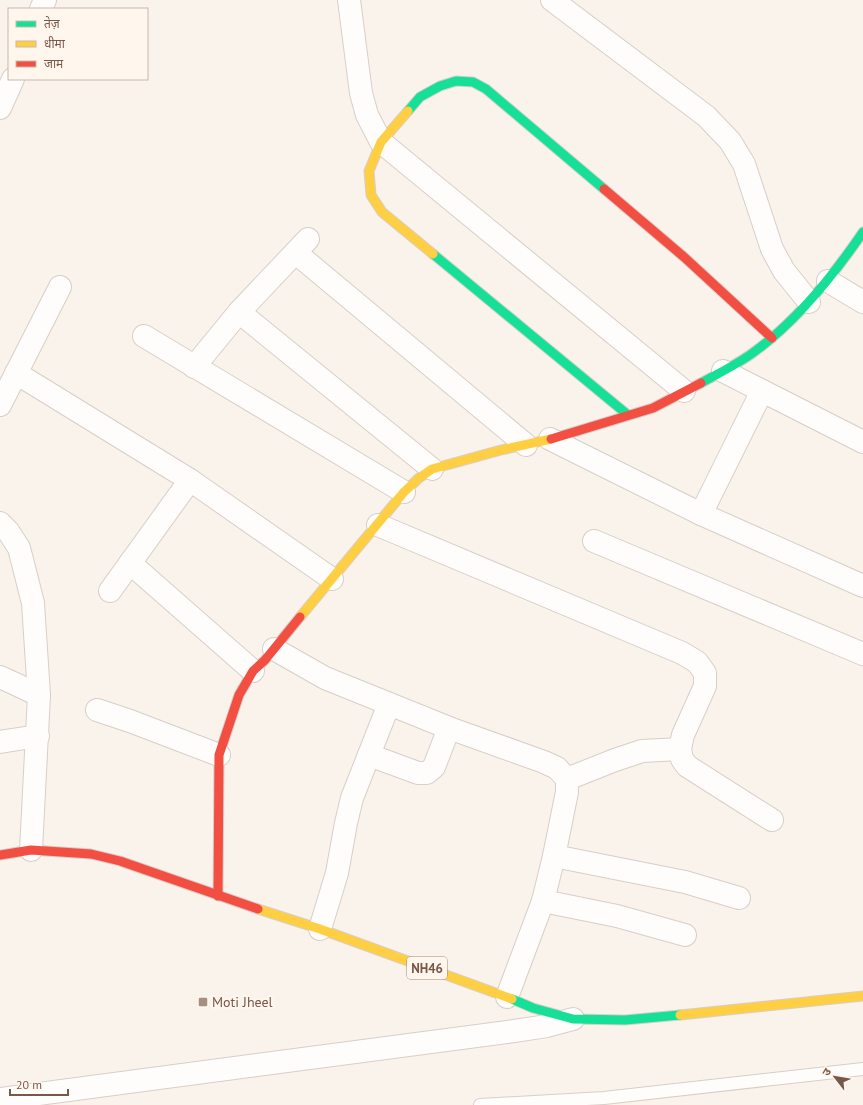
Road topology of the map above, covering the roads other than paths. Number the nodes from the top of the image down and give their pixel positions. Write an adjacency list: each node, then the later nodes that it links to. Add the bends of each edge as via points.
1 (350, 0): 5 (street, via 361,93 367,115)
2 (552, 0): 9 (street, via 706,116 730,141 744,164 772,249 784,271)
3 (13, 80): 4 (street)
4 (0, 108)
5 (381, 142): 13 (main road, via 420,97 456,81 473,82 486,90 640,220); 17 (street); 20 (main road, via 369,171 371,194 382,212)
6 (863, 232): 7 (main road)
7 (828, 281): 9 (main road); 10 (street)
8 (60, 287): 16 (street)
9 (809, 302): 13 (main road)
10 (863, 302)
11 (239, 312): 14 (street); 23 (street, via 302,246); 24 (street)
12 (144, 336): 14 (street)
13 (772, 338): 15 (main road)
14 (194, 367): 26 (street)
15 (723, 371): 17 (main road); 18 (street)
16 (16, 374): 19 (street); 25 (street)
17 (684, 391): 20 (main road, via 653,408)
18 (762, 391): 22 (street); 27 (street)
19 (0, 405)
20 (628, 415): 21 (main road)
21 (550, 439): 23 (main road); 27 (street)
22 (863, 442)
23 (526, 445): 24 (main road)
24 (432, 469): 26 (main road)
25 (190, 480): 31 (street); 32 (street)
26 (404, 492): 29 (main road)
27 (701, 514): 33 (street)
28 (0, 523): 39 (street, via 19,548 33,604)
29 (378, 525): 32 (main road); 45 (street, via 682,653 697,662 705,673 706,686 683,735)
30 (594, 541): 36 (street)
31 (130, 563): 34 (street); 37 (street)
32 (332, 579): 35 (main road)
33 (863, 586)
34 (110, 591)
35 (274, 649): 37 (main road); 40 (street, via 325,678)
36 (863, 654)
37 (253, 672): 46 (main road, via 239,695)
38 (0, 677): 39 (street)
39 (39, 695): 43 (street)
40 (389, 704): 42 (street); 47 (street)
41 (97, 710): 46 (street)
42 (449, 728): 47 (street, via 434,767 427,773 418,774); 48 (street, via 544,762 557,768)
43 (38, 736): 44 (street); 50 (street)
44 (0, 742)
45 (680, 749): 48 (street, via 642,751); 49 (street, via 687,766)
46 (219, 755): 53 (main road)
47 (369, 755): 56 (street, via 352,798 337,873)
48 (567, 779): 52 (street, via 567,792)
49 (772, 820)
50 (31, 850): 51 (main road, NH46); 53 (main road, NH46, via 91,854 120,861)
51 (0, 855)
52 (554, 856): 54 (street, via 685,882); 55 (street)
53 (218, 896): 56 (main road, NH46)
54 (739, 898)
55 (543, 901): 57 (street, via 617,916); 59 (street)
56 (320, 929): 59 (main road, NH46)
57 (685, 935)
58 (863, 996): 60 (main road, NH46, via 625,1020)
59 (507, 997): 60 (main road, NH46, via 533,1008)
60 (573, 1019): 62 (street, via 514,1031)
61 (863, 1069): 63 (lane, via 604,1098)
62 (1, 1100)
63 (480, 1105)

